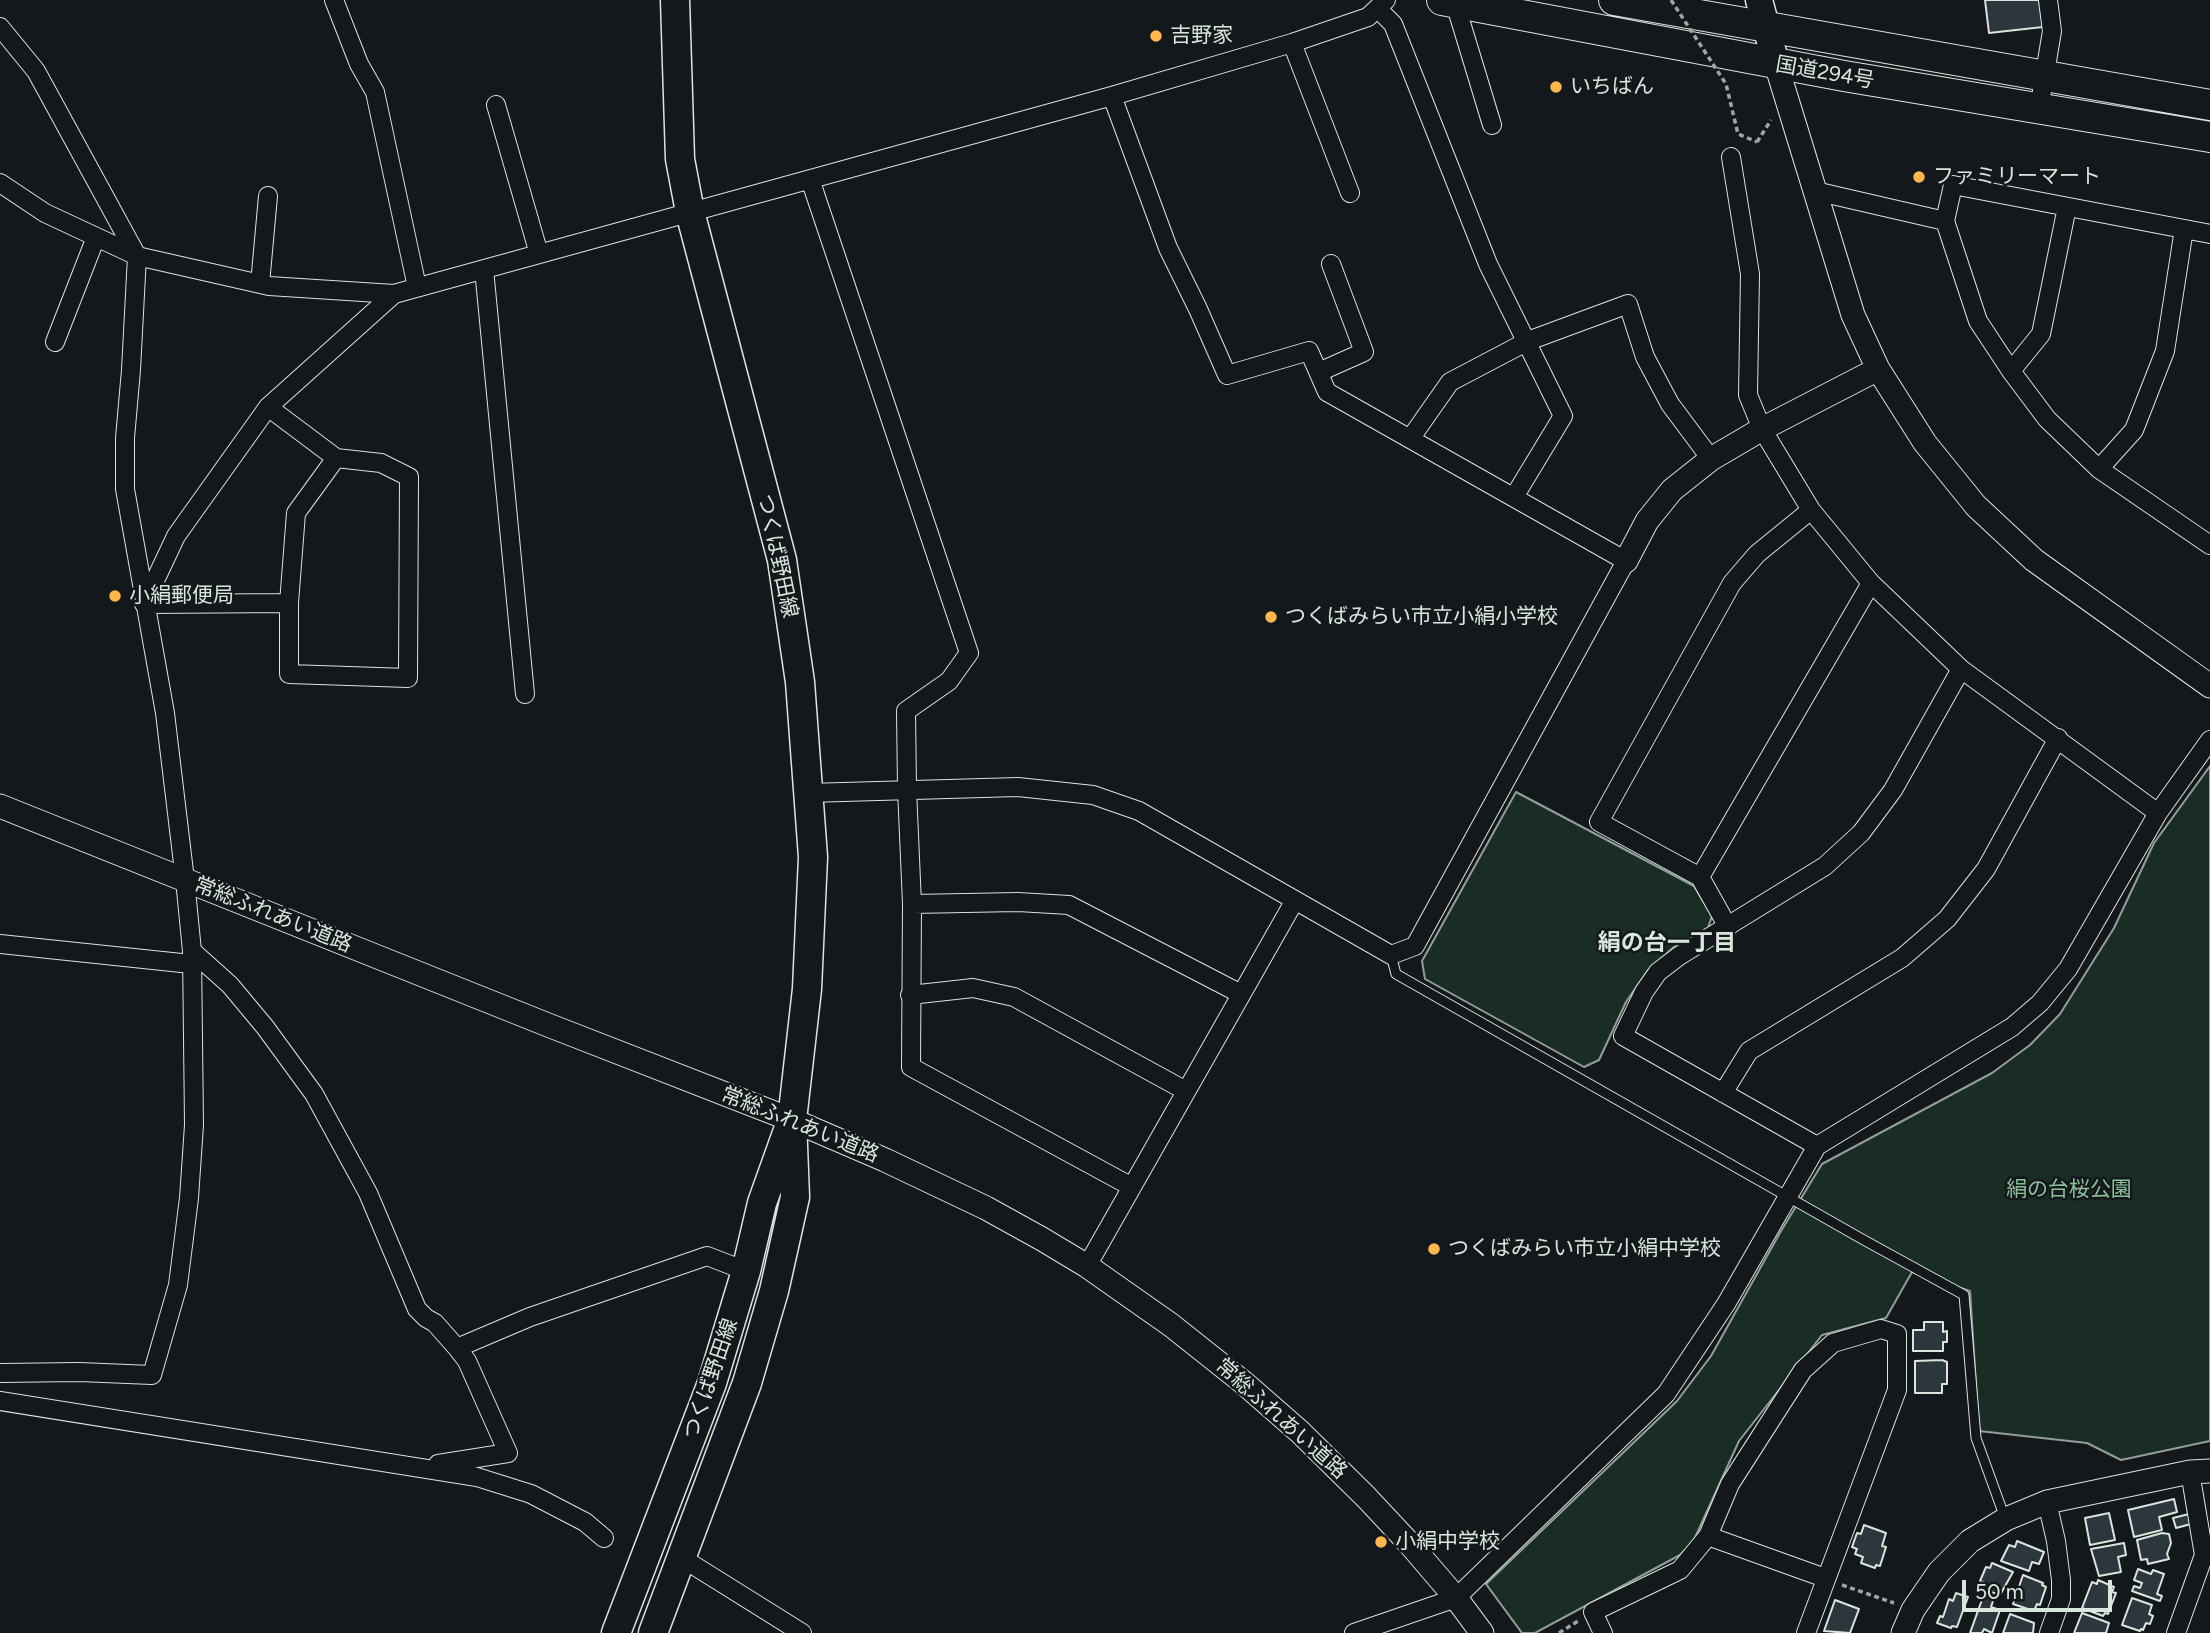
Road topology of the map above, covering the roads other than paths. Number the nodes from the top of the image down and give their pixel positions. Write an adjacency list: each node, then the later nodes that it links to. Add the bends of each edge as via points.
1 (334, 0): 35 (street, via 375,92)
2 (675, 0): 25 (main road, つくば野田線, via 680,159)
3 (1614, 0): 7 (highway, 国道294号)
4 (2048, 0): 11 (street, via 2052,31)
5 (1448, 1): 10 (highway, 国道294号); 16 (street)
6 (1382, 4): 9 (street, via 1368,17); 37 (street, via 1488,264)
7 (1763, 13): 10 (main road); 11 (highway, 国道294号)
8 (0, 27): 31 (street, via 36,71)
9 (1292, 43): 12 (street); 22 (street)
10 (1776, 64): 15 (highway, 国道294号); 21 (street)
11 (2044, 75): 14 (highway, 国道294号); 15 (street)
12 (1112, 96): 19 (street); 41 (street, via 1168,248 1227,375 1309,351)
13 (496, 105): 30 (street)
14 (2210, 105)
15 (2039, 109): 17 (highway, 国道294号)
16 (1492, 125)
17 (2210, 137)
18 (1731, 157): 43 (street, via 1751,274 1748,395)
19 (810, 179): 25 (street); 60 (street, via 969,653 949,681 906,711)
20 (0, 183): 29 (street, via 45,214)
21 (1815, 191): 26 (street); 39 (street, via 1853,315)
22 (1350, 193)
23 (268, 197): 34 (street)
24 (2067, 207): 26 (street, via 1953,185); 27 (street); 40 (street, via 2042,334)
25 (690, 212): 30 (street); 61 (main road, つくば野田線, via 782,561 800,682)
26 (1945, 220): 40 (street, via 1978,321)
27 (2184, 229): 28 (street); 47 (street, via 2165,351 2134,430)
28 (2210, 234)
29 (96, 237): 31 (street); 38 (street)
30 (539, 254): 33 (street)
31 (136, 256): 34 (street); 54 (street, via 125,489)
32 (1331, 264): 41 (street, via 1364,352)
33 (484, 269): 35 (street); 57 (street)
34 (260, 284): 36 (street)
35 (416, 287): 36 (street)
36 (394, 294): 42 (street)
37 (1528, 341): 44 (street, via 1450,382); 46 (street, via 1628,304 1645,357 1670,404); 48 (street, via 1563,416)
38 (55, 342)
39 (1878, 369): 43 (street); 56 (street, via 1925,443 1976,506 2034,559)
40 (2011, 371): 47 (street, via 2048,419)
41 (1319, 372): 44 (street, via 1327,392)
42 (268, 407): 45 (street); 54 (street, via 176,536)
43 (1762, 429): 46 (street); 49 (street)
44 (1410, 439): 48 (street)
45 (336, 458): 53 (street, via 296,513); 53 (street, via 381,463 409,477 408,678 289,674)
46 (1711, 459): 51 (street, via 1672,490 1647,521)
47 (2099, 469): 50 (street)
48 (1514, 497): 51 (street)
49 (1811, 510): 52 (street); 64 (street, via 1756,554 1732,583 1599,822)
50 (2208, 538)
51 (1626, 561): 70 (street, via 1415,946)
52 (1871, 583): 55 (street); 64 (street)
53 (289, 603): 54 (street)
54 (144, 604): 65 (street, via 165,713)
55 (1961, 669): 58 (street); 68 (street, via 1893,790 1861,833 1825,866)
56 (2210, 687)
57 (526, 694)
58 (2058, 738): 63 (street); 75 (street, via 1986,869 1947,919 1902,958 1749,1051)
59 (2210, 740): 63 (street)
60 (907, 789): 61 (street); 66 (street, via 1018,787 1093,796 1139,811); 67 (street)
61 (808, 793): 76 (main road, つくば野田線, via 813,857 810,936)
62 (0, 806): 65 (street, 常総ふれあい道路)
63 (2158, 813): 77 (street, via 2068,969 2040,1003 2012,1027)
64 (1700, 877): 68 (street)
65 (185, 880): 71 (street); 76 (street, 常総ふれあい道路)
66 (1295, 900): 70 (street); 73 (street)
67 (912, 904): 72 (street); 73 (street, via 1069,905)
68 (1728, 928): 75 (street, via 1658,972 1623,1036)
69 (0, 944): 71 (street)
70 (1391, 955): 79 (lane, via 1396,974)
71 (192, 957): 82 (street, via 230,985 314,1094 368,1193 417,1309); 83 (street, via 194,1125 189,1198 178,1285 152,1375)
72 (910, 995): 74 (street, via 973,988 1014,997); 78 (street, via 911,1067)
73 (1241, 995): 74 (street)
74 (1186, 1091): 78 (street)
75 (1723, 1093): 77 (street)
76 (792, 1120): 80 (street, 常総ふれあい道路, via 986,1208); 81 (main road, つくば野田線, via 767,1185); 91 (main road, つくば野田線, via 795,1197 774,1291 747,1382)
77 (1817, 1146): 79 (street)
78 (1132, 1187): 80 (street)
79 (1792, 1199): 88 (lane, via 1964,1295 1976,1438); 93 (street, via 1666,1394)
80 (1087, 1266): 93 (street, 常総ふれあい道路, via 1171,1325 1300,1432 1366,1497)
81 (746, 1271): 82 (street, via 707,1256 530,1317); 94 (main road, つくば野田線, via 712,1383)
82 (457, 1348): 85 (street, via 467,1360 508,1453)
83 (0, 1373)
84 (0, 1401): 85 (street)
85 (424, 1467): 90 (street, via 477,1476 531,1494 585,1521)
86 (2200, 1472): 87 (street); 103 (street, via 2204,1555)
87 (2047, 1502): 88 (street); 102 (street, via 2061,1580 2061,1599)
88 (2006, 1518): 101 (street, via 1969,1541 1939,1572)
89 (1708, 1536): 92 (street); 92 (street, via 1730,1484 1804,1370 1833,1343 1881,1329 1897,1334 1897,1390); 99 (street, via 1680,1570 1593,1612)
90 (604, 1538)
91 (677, 1571): 95 (main road, つくば野田線); 96 (street)
92 (1825, 1578): 100 (street)
93 (1455, 1598): 97 (street); 98 (street, 常総ふれあい道路)
94 (616, 1633)
95 (653, 1633)
96 (802, 1633)
97 (1354, 1633)
98 (1482, 1633)
99 (1603, 1633)
100 (1806, 1633)
101 (1903, 1633)
102 (2049, 1633)
103 (2176, 1633)

